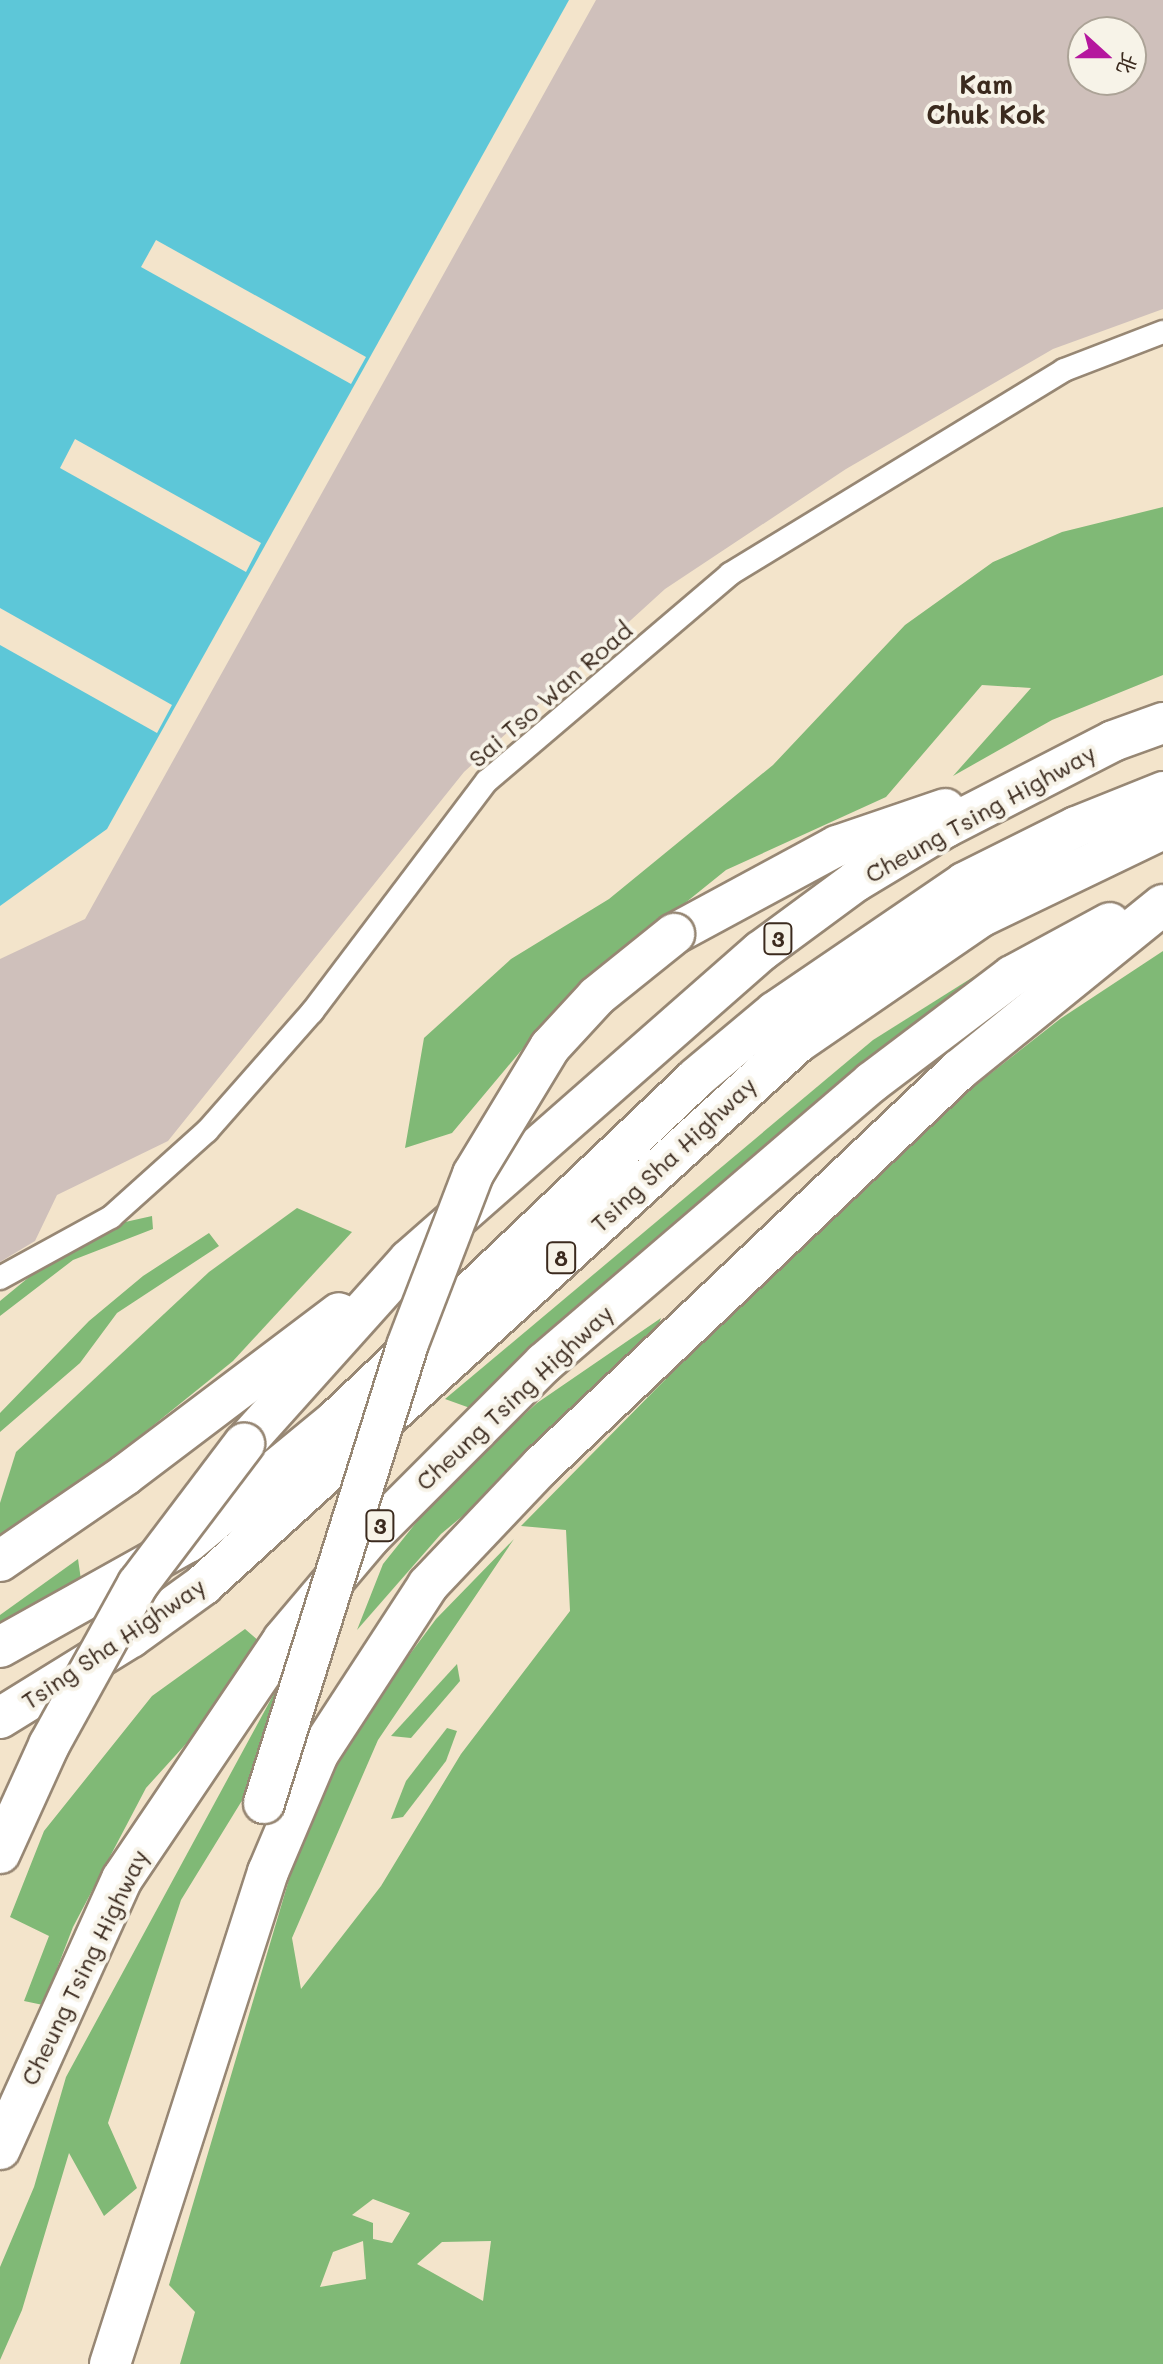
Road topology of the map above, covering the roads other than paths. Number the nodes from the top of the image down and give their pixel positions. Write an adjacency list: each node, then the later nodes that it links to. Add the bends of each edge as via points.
1 (1163, 332): 9 (street, Sai Tso Wan Road, via 1064,370 730,574 487,781 312,1012 207,1131 111,1217)
2 (1163, 723): 4 (highway, Cheung Tsing Highway / 3, via 1113,741)
3 (1163, 792): 11 (highway, Tsing Sha Highway / 8, via 1076,827 964,883 788,1002 696,1078 336,1420 188,1542)
4 (998, 799): 8 (highway, Cheung Tsing Highway / 3, bridge, via 856,881 761,951); 15 (highway, bridge, via 907,821 837,846 752,888 646,954 550,1047 490,1141 438,1258)
5 (1163, 829): 12 (highway, Tsing Sha Highway / 8, via 982,916 797,1043 203,1585 131,1637)
6 (1163, 895): 14 (highway, Cheung Tsing Highway / 3, via 1012,976 872,1082 544,1363 370,1537 283,1640 122,1879)
7 (1163, 905): 16 (highway, via 959,1070 564,1444 428,1585 318,1754 268,1872)
8 (409, 1260): 10 (highway, via 125,1475); 13 (highway, Cheung Tsing Highway / 3, bridge, via 244,1444 138,1584 49,1745)
9 (0, 1278)
10 (0, 1561)
11 (0, 1647)
12 (0, 1718)
13 (0, 1853)
14 (0, 2149)
15 (89, 2364)
16 (110, 2364)

